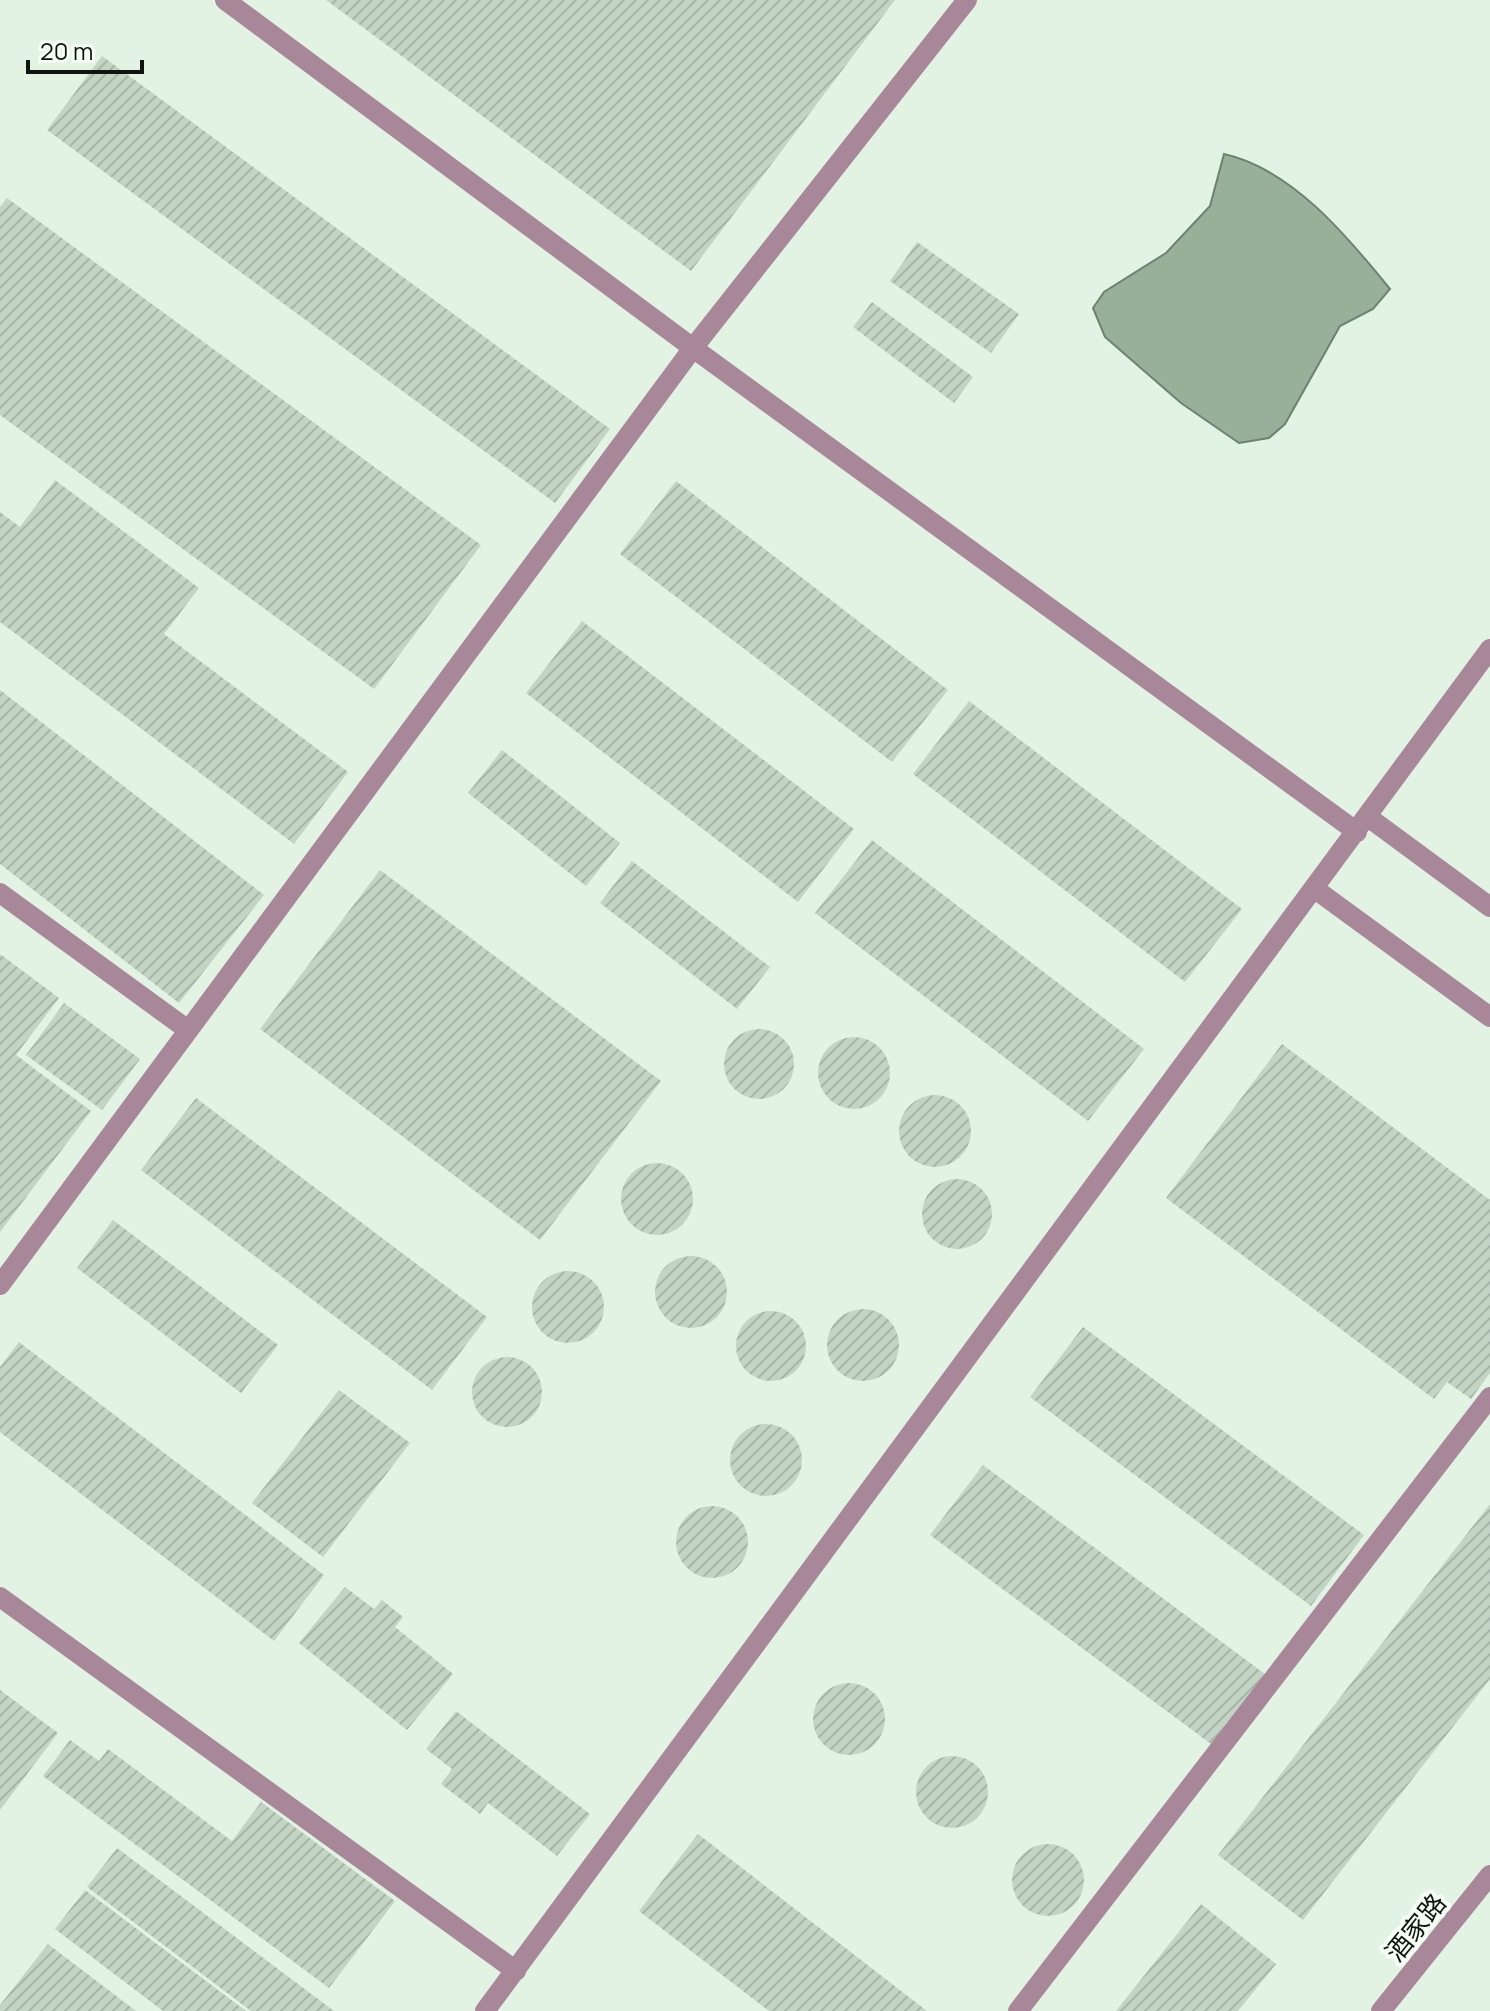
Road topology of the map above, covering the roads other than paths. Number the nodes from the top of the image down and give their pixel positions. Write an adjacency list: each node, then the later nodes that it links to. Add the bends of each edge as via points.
1 (225, 0): 3 (street)
2 (967, 0): 3 (street)
3 (693, 348): 5 (street); 10 (street)
4 (1490, 649): 5 (street)
5 (1363, 824): 6 (street); 8 (street)
6 (1315, 889): 9 (street); 15 (street)
7 (0, 893): 10 (street)
8 (1490, 907)
9 (1490, 1017)
10 (188, 1030): 11 (street)
11 (0, 1285)
12 (1490, 1397): 17 (street)
13 (0, 1597): 15 (street)
14 (1490, 1875): 18 (street, 酒家路)
15 (516, 1971): 16 (street)
16 (485, 2011)
17 (1018, 2011)
18 (1381, 2011)

